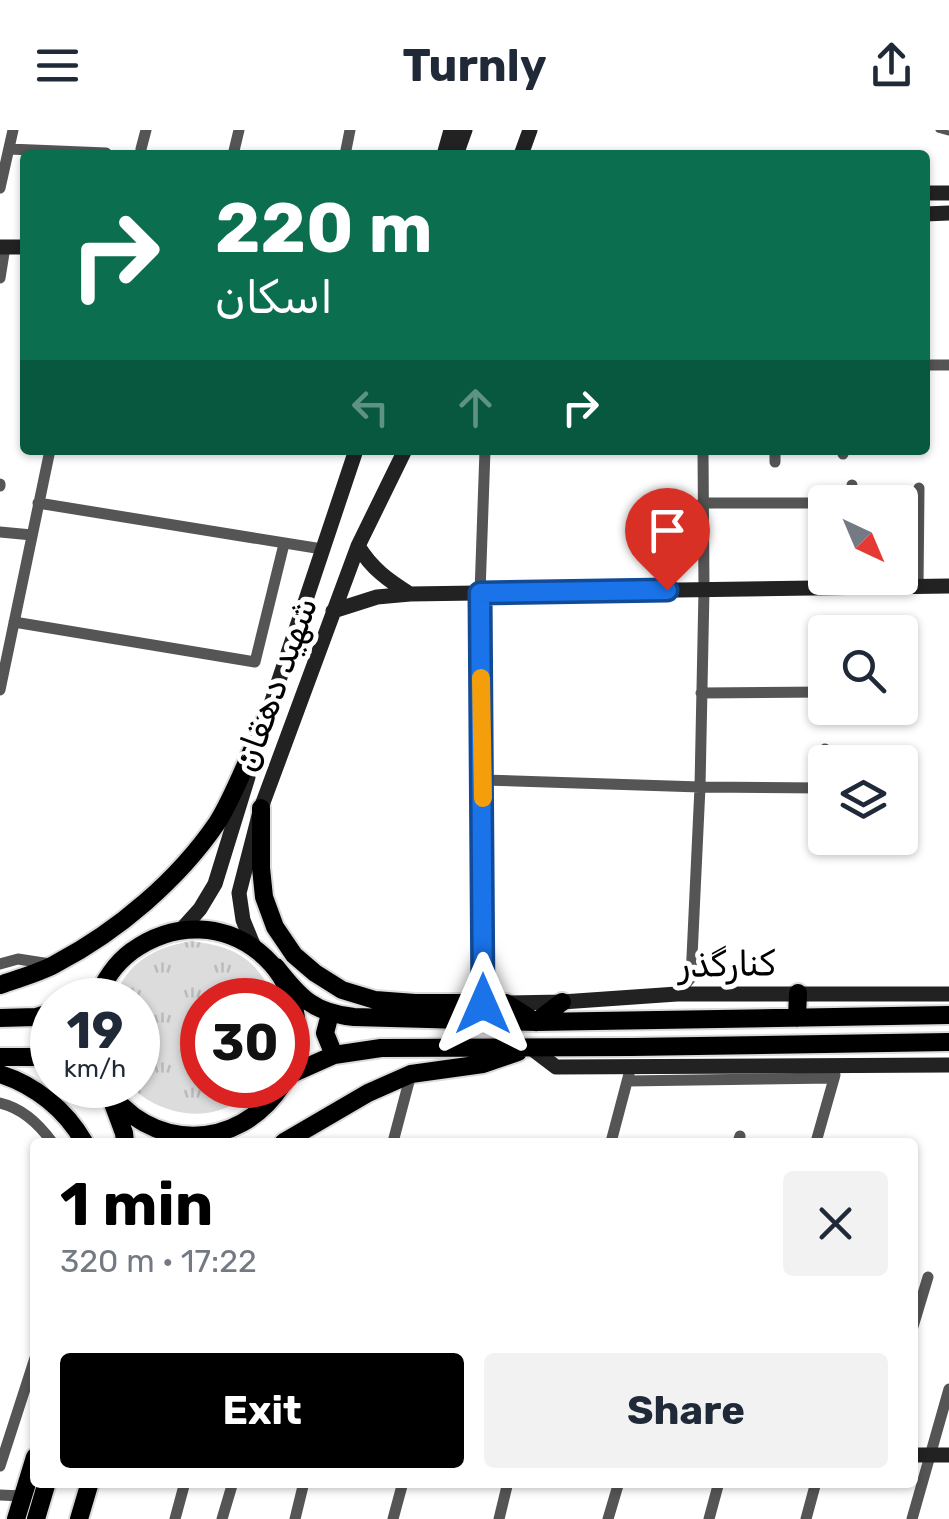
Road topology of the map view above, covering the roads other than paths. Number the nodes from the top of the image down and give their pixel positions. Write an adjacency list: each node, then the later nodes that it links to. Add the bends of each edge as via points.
1 (13, 130): 5 (street)
2 (146, 130): 7 (street)
3 (938, 130): 4 (lane)
4 (949, 132)
5 (8, 149): 6 (street); 8 (street)
6 (41, 150)
7 (141, 150)
8 (0, 188)
9 (2, 247): 10 (street)
10 (0, 278)
11 (49, 455): 19 (street)
12 (348, 455): 17 (lane)
13 (354, 455): 17 (street, شهید دهقان)
14 (403, 455): 25 (street, شهید دهقان)
15 (485, 455): 31 (street)
16 (703, 455): 20 (street)
17 (348, 475): 26 (street, شهید دهقان)
18 (919, 488): 28 (street)
19 (38, 503): 23 (street); 24 (street)
20 (702, 503): 21 (street); 30 (street)
21 (808, 503)
22 (0, 532): 23 (street)
23 (32, 535): 34 (street)
24 (284, 544): 26 (street); 34 (street, via 255,662)
25 (358, 546): 32 (street, via 370,566); 33 (street, شهید دهقان)
26 (322, 549): 38 (street, شهید دهقان)
27 (808, 584): 30 (street)
28 (918, 586): 29 (street)
29 (949, 586)
30 (704, 590): 31 (street); 37 (street)
31 (480, 593): 32 (street); 39 (street)
32 (410, 594): 33 (street)
33 (333, 610): 42 (street, شهید دهقان)
34 (14, 622): 35 (street)
35 (0, 690)
36 (808, 692): 37 (street)
37 (701, 693): 40 (street)
38 (266, 719): 43 (street, شهید دهقان); 48 (main road, via 219,820 196,850 128,917)
39 (483, 780): 40 (street); 58 (street)
40 (700, 787): 41 (street); 54 (street, via 691,978)
41 (808, 788)
42 (261, 808): 44 (street, شهید دهقان); 58 (main road, via 264,897 294,954 342,990 375,1000)
43 (215, 884): 44 (street, via 226,900); 45 (street, شهید دهقان)
44 (239, 894): 46 (street, شهید دهقان)
45 (182, 930): 46 (main road, via 207,929); 50 (main road, via 149,940 120,960)
46 (254, 947): 49 (main road)
47 (0, 964): 48 (street)
48 (54, 965): 52 (main road)
49 (276, 968): 51 (main road); 59 (main road, via 300,998)
50 (109, 978)
51 (282, 978)
52 (0, 985)
53 (798, 993): 54 (street, کنارگذر); 55 (street, کنارگذر); 63 (main road)
54 (677, 994): 56 (street, کنارگذر)
55 (949, 994)
56 (562, 1002): 57 (street, کنارگذر); 64 (main road)
57 (506, 1003): 58 (main road); 64 (main road)
58 (483, 1004)
59 (330, 1014): 64 (main road); 67 (main road, via 325,1033)
60 (949, 1015): 63 (main road)
61 (30, 1017): 62 (main road)
62 (0, 1018)
63 (798, 1018): 64 (main road)
64 (536, 1022)
65 (949, 1042): 66 (main road)
66 (531, 1048): 67 (main road, via 381,1048); 73 (street, via 556,1066); 75 (main road, via 482,1064)
67 (334, 1055): 71 (main road)
68 (30, 1056): 69 (main road)
69 (0, 1057)
70 (949, 1065): 72 (street)
71 (310, 1067)
72 (835, 1072): 73 (street); 87 (street)
73 (630, 1073): 86 (street)
74 (0, 1074): 81 (main road, via 26,1083)
75 (411, 1074): 84 (main road); 85 (street)
76 (0, 1103): 80 (street, via 16,1107)
77 (114, 1108): 82 (main road)
78 (124, 1108): 83 (main road, via 163,1132)
79 (264, 1108): 83 (main road)
80 (49, 1138)
81 (81, 1138)
82 (125, 1138)
83 (214, 1138)
84 (291, 1138)
85 (394, 1138)
86 (612, 1138)
87 (817, 1138)
88 (928, 1277): 89 (street)
89 (918, 1310)
90 (30, 1373): 95 (street)
91 (949, 1389): 93 (street)
92 (918, 1455): 93 (street)
93 (930, 1455): 94 (street); 122 (street)
94 (949, 1455)
95 (0, 1466)
96 (30, 1473): 109 (main road)
97 (45, 1488): 111 (main road)
98 (79, 1488): 112 (main road)
99 (88, 1488): 113 (main road)
100 (183, 1488): 114 (street)
101 (230, 1488): 115 (street)
102 (302, 1488): 116 (street)
103 (401, 1488): 117 (street)
104 (507, 1488): 118 (street)
105 (617, 1488): 119 (street)
106 (717, 1488): 120 (street)
107 (814, 1488): 121 (street)
108 (0, 1494): 109 (street)
109 (23, 1496): 110 (main road)
110 (16, 1519)
111 (36, 1519)
112 (70, 1519)
113 (79, 1519)
114 (175, 1519)
115 (222, 1519)
116 (294, 1519)
117 (393, 1519)
118 (499, 1519)
119 (608, 1519)
120 (709, 1519)
121 (806, 1519)
122 (912, 1519)

